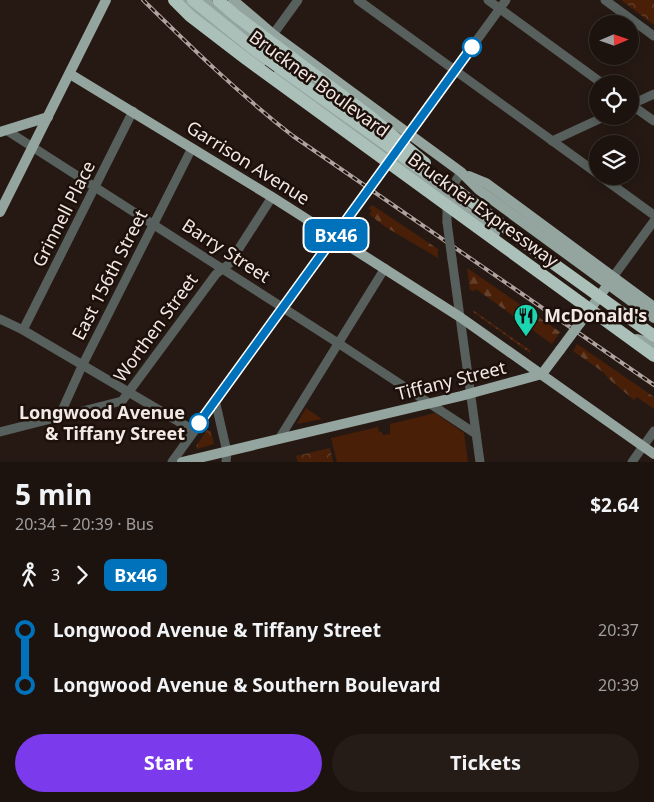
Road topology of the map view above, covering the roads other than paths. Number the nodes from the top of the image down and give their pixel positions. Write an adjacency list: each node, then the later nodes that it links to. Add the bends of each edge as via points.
1 (106, 0): 18 (main road)
2 (174, 0): 62 (highway, Bruckner Expressway, bridge, via 246,59)
3 (184, 0): 17 (main road, Bruckner Boulevard)
4 (193, 0): 39 (highway, Bruckner Expressway, bridge, via 271,62)
5 (204, 0): 16 (main road, Bruckner Boulevard)
6 (218, 0): 39 (highway, bridge, via 371,117)
7 (233, 0): 14 (main road, Bruckner Boulevard)
8 (298, 0): 14 (street)
9 (358, 0): 19 (street)
10 (488, 0): 13 (street)
11 (506, 0): 13 (street)
12 (605, 0): 15 (street)
13 (500, 9): 19 (street); 20 (street)
14 (274, 34): 16 (street); 29 (main road, Bruckner Boulevard)
15 (654, 36)
16 (265, 47): 17 (street); 32 (main road, Bruckner Boulevard)
17 (256, 59): 34 (main road, Bruckner Boulevard)
18 (72, 70): 24 (main road, Garrison Avenue); 25 (main road)
19 (455, 71): 29 (street); 30 (street)
20 (591, 75)
21 (654, 94): 22 (street)
22 (639, 100)
23 (639, 110): 26 (street)
24 (133, 112): 33 (main road, Garrison Avenue); 38 (street, Grinnell Place)
25 (48, 117): 28 (main road, Barry Street); 31 (main road)
26 (654, 121)
27 (589, 124): 30 (street)
28 (3, 131): 31 (street, Barry Street)
29 (409, 133): 32 (street); 36 (main road, Bruckner Boulevard)
30 (552, 141): 35 (street)
31 (32, 146): 38 (street, Barry Street); 41 (main road)
32 (399, 147): 34 (street); 39 (main road, Bruckner Boulevard)
33 (192, 148): 40 (main road, Garrison Avenue); 44 (street, East 156th Street)
34 (392, 157): 39 (main road, Bruckner Boulevard); 45 (street, bridge)
35 (589, 168)
36 (461, 172): 39 (street); 48 (main road, Bruckner Boulevard, via 479,190)
37 (612, 185): 42 (street)
38 (95, 187): 44 (street, Barry Street); 56 (street, Grinnell Place)
39 (453, 191): 49 (main road, Bruckner Boulevard); 50 (main road, Bruckner Boulevard); 53 (street, bridge, via 447,222); 57 (highway, Bruckner Expressway, bridge)
40 (272, 196): 45 (main road, Garrison Avenue); 46 (street, Worthen Street, via 229,264)
41 (0, 211)
42 (654, 216)
43 (654, 221): 48 (street)
44 (154, 224): 46 (street, Barry Street); 63 (street, East 156th Street)
45 (334, 236): 47 (main road, Garrison Avenue); 51 (street)
46 (223, 268): 51 (street, Barry Street); 65 (street, Worthen Street)
47 (385, 268): 53 (main road, Garrison Avenue); 59 (street)
48 (611, 281): 49 (main road); 52 (main road, Bruckner Boulevard); 54 (main road, Bruckner Boulevard)
49 (602, 293): 50 (main road); 57 (main road, Bruckner Boulevard)
50 (592, 306): 58 (main road, Bruckner Boulevard); 64 (main road, bridge)
51 (283, 307): 59 (street, Barry Street); 67 (street)
52 (654, 307)
53 (460, 317): 64 (main road, Garrison Avenue); 66 (street)
54 (654, 318)
55 (0, 319): 56 (street)
56 (23, 330): 63 (street)
57 (654, 335)
58 (637, 339): 60 (main road); 61 (main road, Bruckner Boulevard)
59 (338, 343): 68 (street, Barry Street); 74 (street)
60 (654, 344)
61 (654, 352)
62 (654, 356)
63 (82, 366): 65 (street); 69 (street, East 156th Street)
64 (542, 374): 66 (main road, Tiffany Street); 75 (main road, Garrison Avenue)
65 (130, 393): 69 (street, Worthen Street, via 122,401); 70 (street)
66 (471, 393): 68 (main road, Tiffany Street); 73 (street)
67 (215, 400): 70 (street); 77 (street)
68 (430, 403): 73 (street, Barry Street); 74 (main road, Tiffany Street)
69 (58, 417): 71 (street, Worthen Street)
70 (193, 430): 78 (street)
71 (0, 432)
72 (654, 432): 75 (street)
73 (476, 434): 81 (street)
74 (279, 439): 77 (main road, Tiffany Street)
75 (643, 446): 76 (main road, Garrison Avenue); 82 (street)
76 (654, 454)
77 (226, 457): 79 (main road, Tiffany Street); 80 (street)
78 (172, 462)
79 (182, 462)
80 (234, 462)
81 (480, 462)
82 (632, 462)

